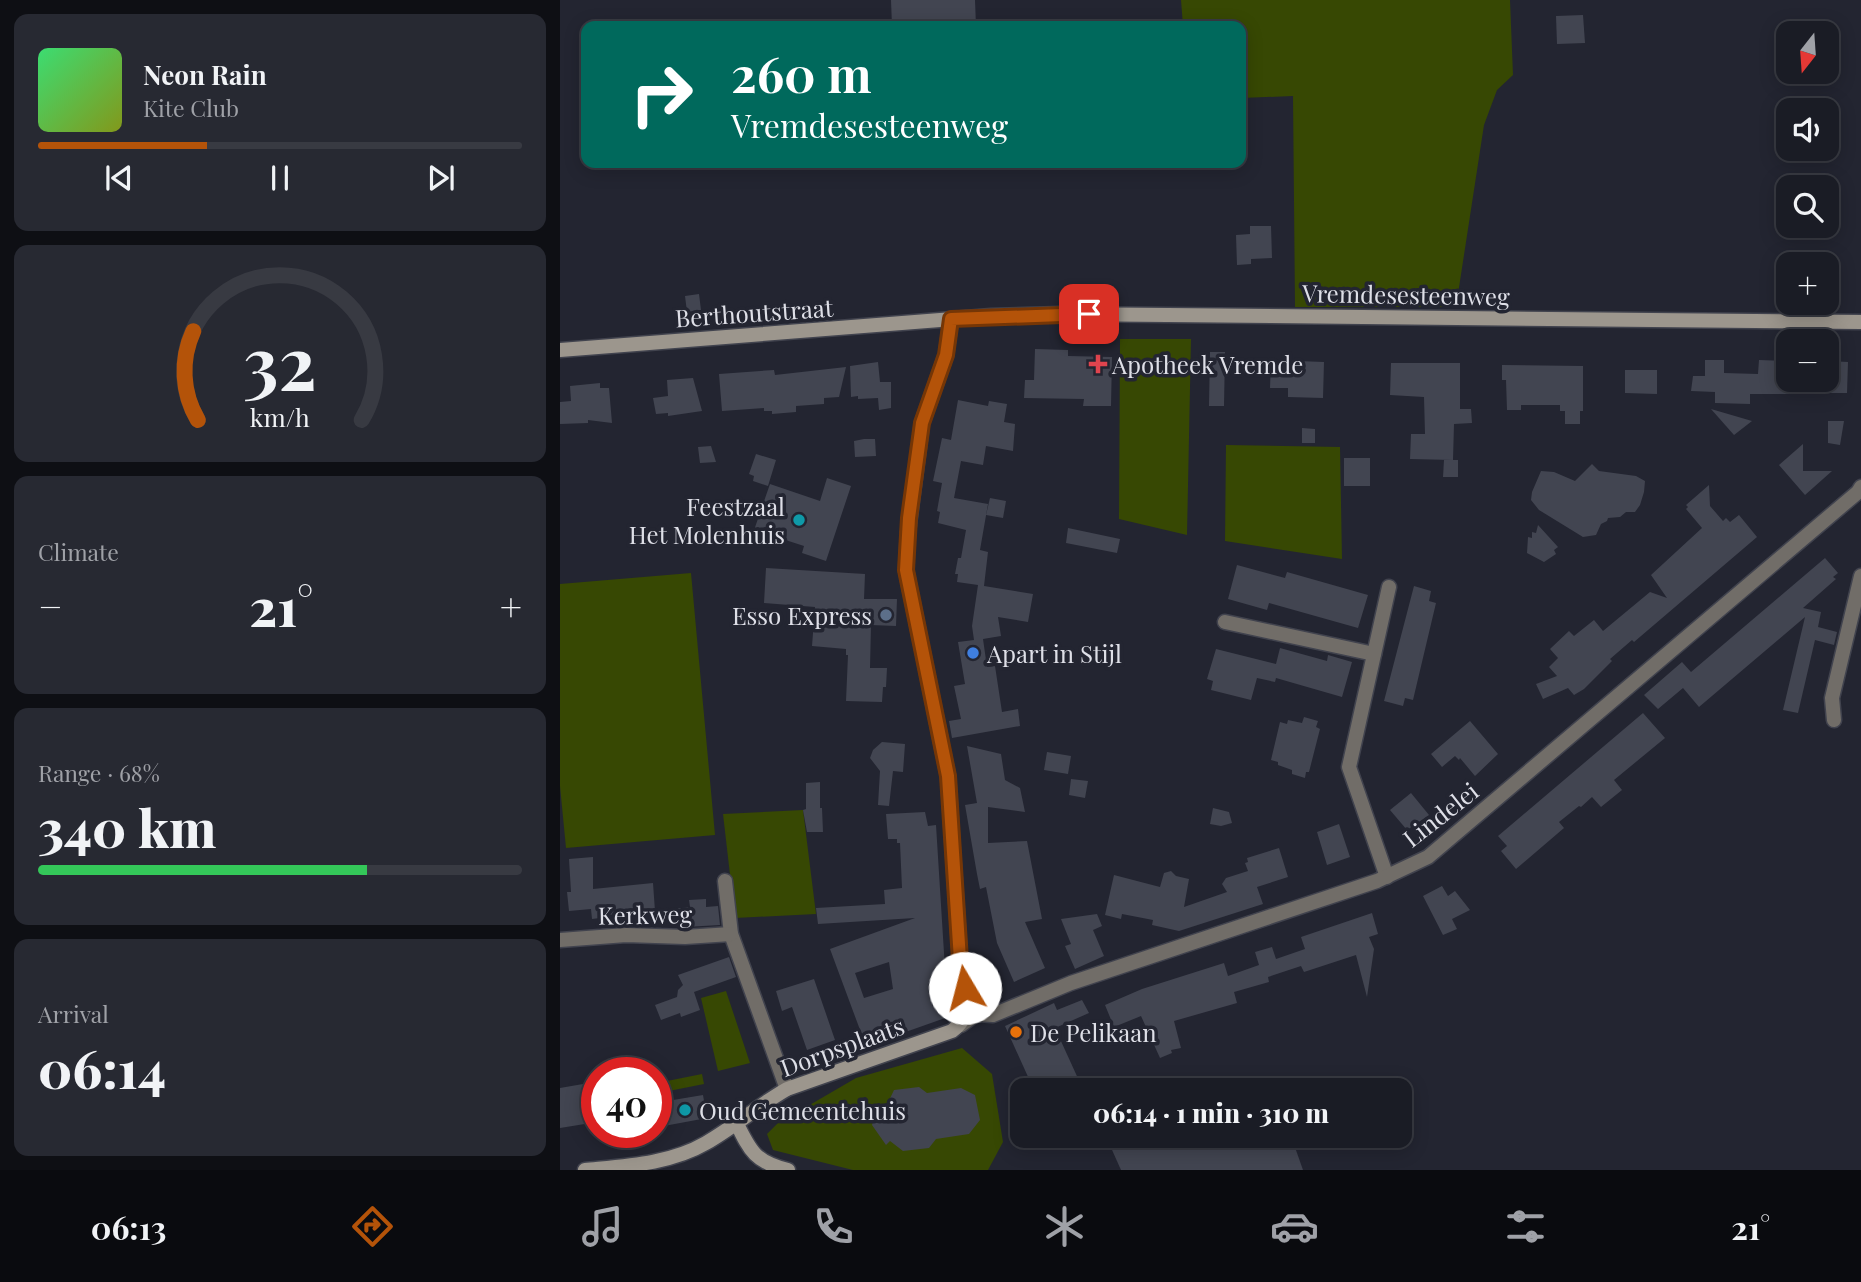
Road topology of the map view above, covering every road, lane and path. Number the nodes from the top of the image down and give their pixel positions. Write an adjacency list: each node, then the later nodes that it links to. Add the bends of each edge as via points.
1 (951, 319): 2 (street, Vremdesesteenweg, via 1062,314); 3 (street, Berthoutstraat); 14 (street, via 946,355 922,423 906,570 948,776 961,975 968,1002)
2 (1861, 322)
3 (560, 350)
4 (1860, 492): 10 (street, Lindelei, via 1428,857)
5 (1861, 576): 9 (street, via 1832,698)
6 (1389, 587): 8 (street)
7 (1225, 622): 8 (street)
8 (1374, 654): 10 (street, via 1349,766)
9 (1834, 720)
10 (1387, 877): 14 (street, Lindelei, via 1071,983 993,1016 976,1014)
11 (725, 881): 12 (street, Kerkweg)
12 (731, 934): 13 (street, Kerkweg); 15 (street, Kerkweg)
13 (560, 940)
14 (961, 1025): 15 (street, Dorpsplaats)
15 (787, 1089): 16 (street, Dorpsplaats)
16 (736, 1122): 17 (street, Dorpsplaats, via 705,1144 652,1163); 18 (street, via 762,1162)
17 (585, 1170)
18 (788, 1170)

